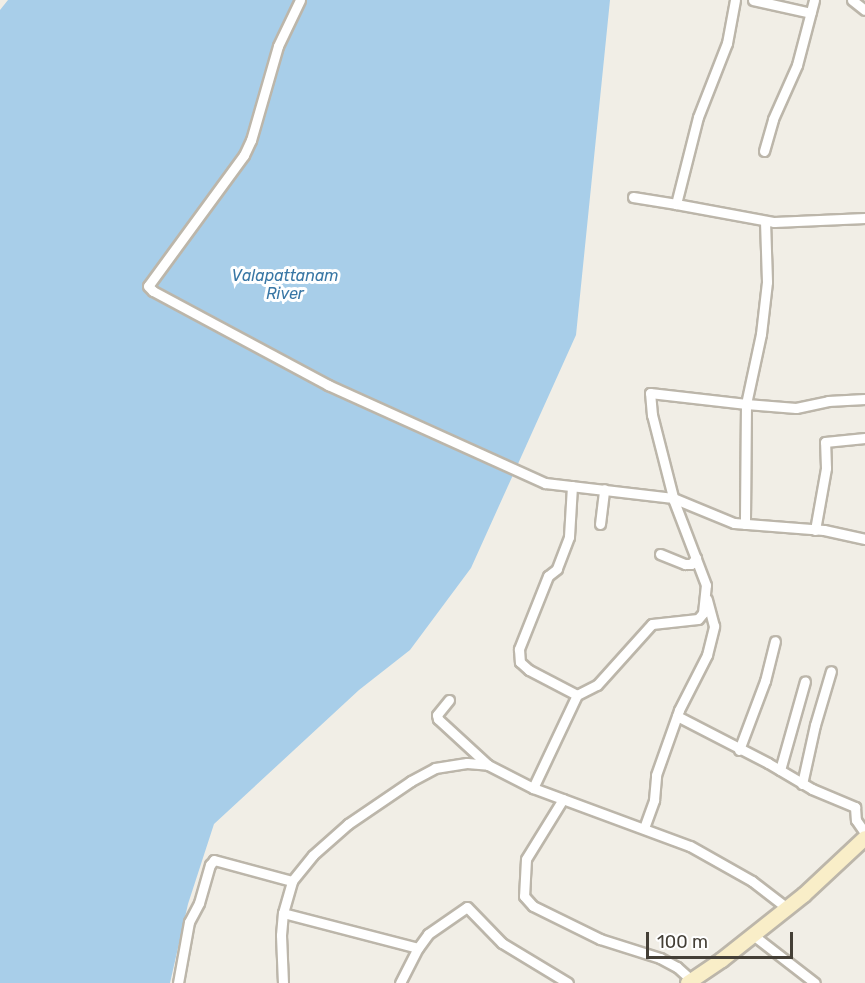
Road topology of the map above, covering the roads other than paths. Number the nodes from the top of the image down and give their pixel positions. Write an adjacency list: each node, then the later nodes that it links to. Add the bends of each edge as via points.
1 (300, 0): 16 (street, via 278,46 251,140 243,155 148,285 238,339 328,385 545,483)
2 (735, 0): 10 (street, via 726,43 698,117)
3 (753, 0): 7 (street)
4 (814, 0): 7 (street)
5 (852, 0): 6 (street)
6 (865, 10)
7 (811, 14): 8 (street, via 797,65 773,119)
8 (764, 151)
9 (633, 197): 10 (street)
10 (676, 204): 12 (street)
11 (865, 218): 12 (street)
12 (765, 221): 14 (street, via 767,282)
13 (865, 399): 14 (street, via 796,408)
14 (746, 404): 18 (street, via 650,393 651,415); 20 (street)
15 (865, 438): 21 (street, via 825,442 826,468)
16 (572, 486): 17 (street); 29 (street, via 569,537 557,569 548,576 519,649 520,662 530,670)
17 (604, 489): 18 (street); 19 (street)
18 (673, 498): 20 (street, via 714,517); 24 (street)
19 (600, 524)
20 (745, 524): 21 (street)
21 (815, 530): 22 (street)
22 (865, 539)
23 (660, 554): 24 (street, via 685,564)
24 (696, 558): 25 (street)
25 (706, 596): 29 (street, via 698,619 652,624 597,685); 31 (street, via 713,634 701,670)
26 (775, 641): 32 (street, via 765,681)
27 (831, 672): 35 (street)
28 (805, 681): 34 (street)
29 (576, 694): 36 (street)
30 (449, 700): 33 (street, via 438,718)
31 (678, 716): 32 (street); 38 (street, via 656,775 654,800)
32 (739, 750): 34 (street)
33 (488, 765): 36 (street); 40 (street, via 448,765 411,781 348,824 313,855)
34 (780, 770): 35 (street)
35 (802, 784): 39 (street, via 855,807)
36 (533, 788): 37 (street)
37 (563, 799): 38 (street); 45 (street, via 526,860 524,896 558,920 600,939 660,958 677,967)
38 (644, 828): 41 (street, via 700,852 752,881)
39 (864, 839): 41 (main road)
40 (292, 881): 42 (street); 46 (street, via 214,860 189,922)
41 (788, 908): 43 (main road)
42 (284, 913): 44 (street); 47 (street)
43 (753, 935): 45 (main road); 50 (street)
44 (418, 948): 48 (street); 49 (street, via 428,934 467,907 502,943)
45 (691, 982)
46 (178, 983)
47 (283, 983)
48 (400, 983)
49 (568, 983)
50 (815, 983)

